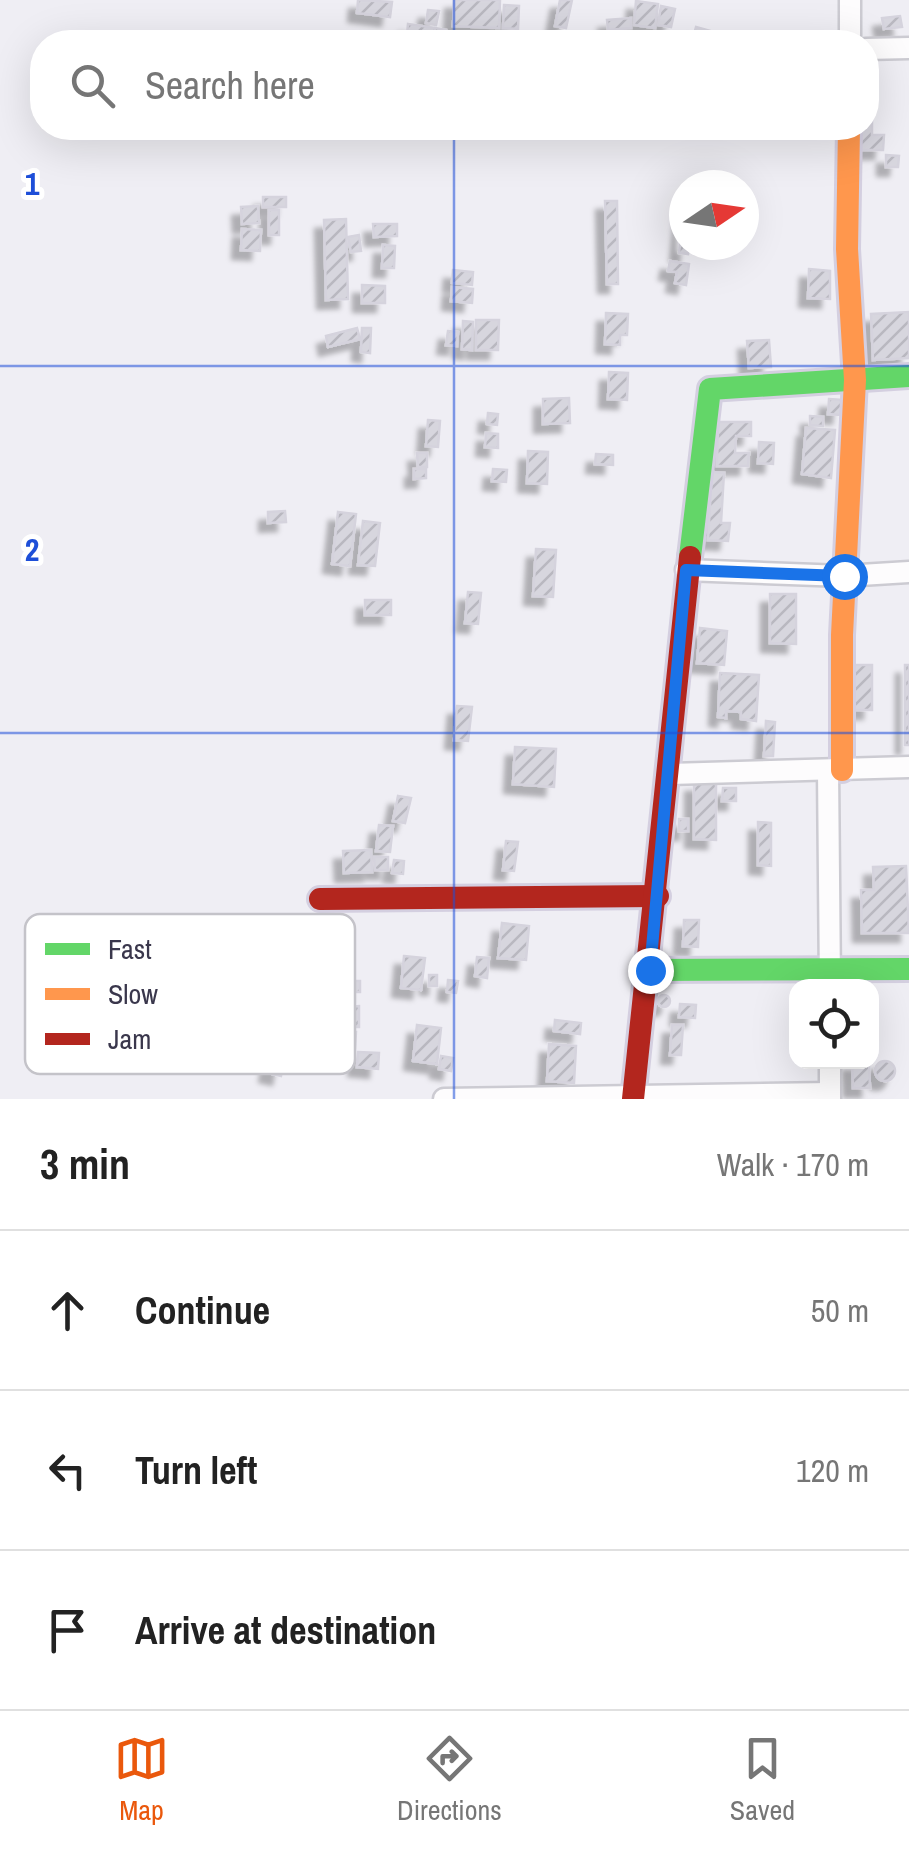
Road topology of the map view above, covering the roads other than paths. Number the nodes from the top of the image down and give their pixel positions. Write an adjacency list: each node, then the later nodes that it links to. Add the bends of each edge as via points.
1 (850, 0): 2 (street)
2 (850, 30)
3 (879, 48): 4 (street)
4 (909, 48)
5 (849, 140): 7 (street)
6 (909, 376): 7 (street)
7 (855, 380): 8 (street, via 710,389); 10 (street)
8 (686, 570): 10 (street); 13 (street)
9 (909, 572): 10 (street)
10 (844, 576): 12 (street)
11 (909, 767): 12 (street)
12 (835, 770): 13 (street); 18 (street)
13 (670, 774): 14 (street)
14 (658, 896): 15 (street); 17 (street)
15 (320, 899)
16 (909, 969): 18 (street)
17 (650, 970): 18 (street); 21 (street)
18 (830, 978)
19 (830, 1069): 20 (street)
20 (830, 1096): 21 (street)
21 (633, 1098): 22 (street)
22 (444, 1099)

